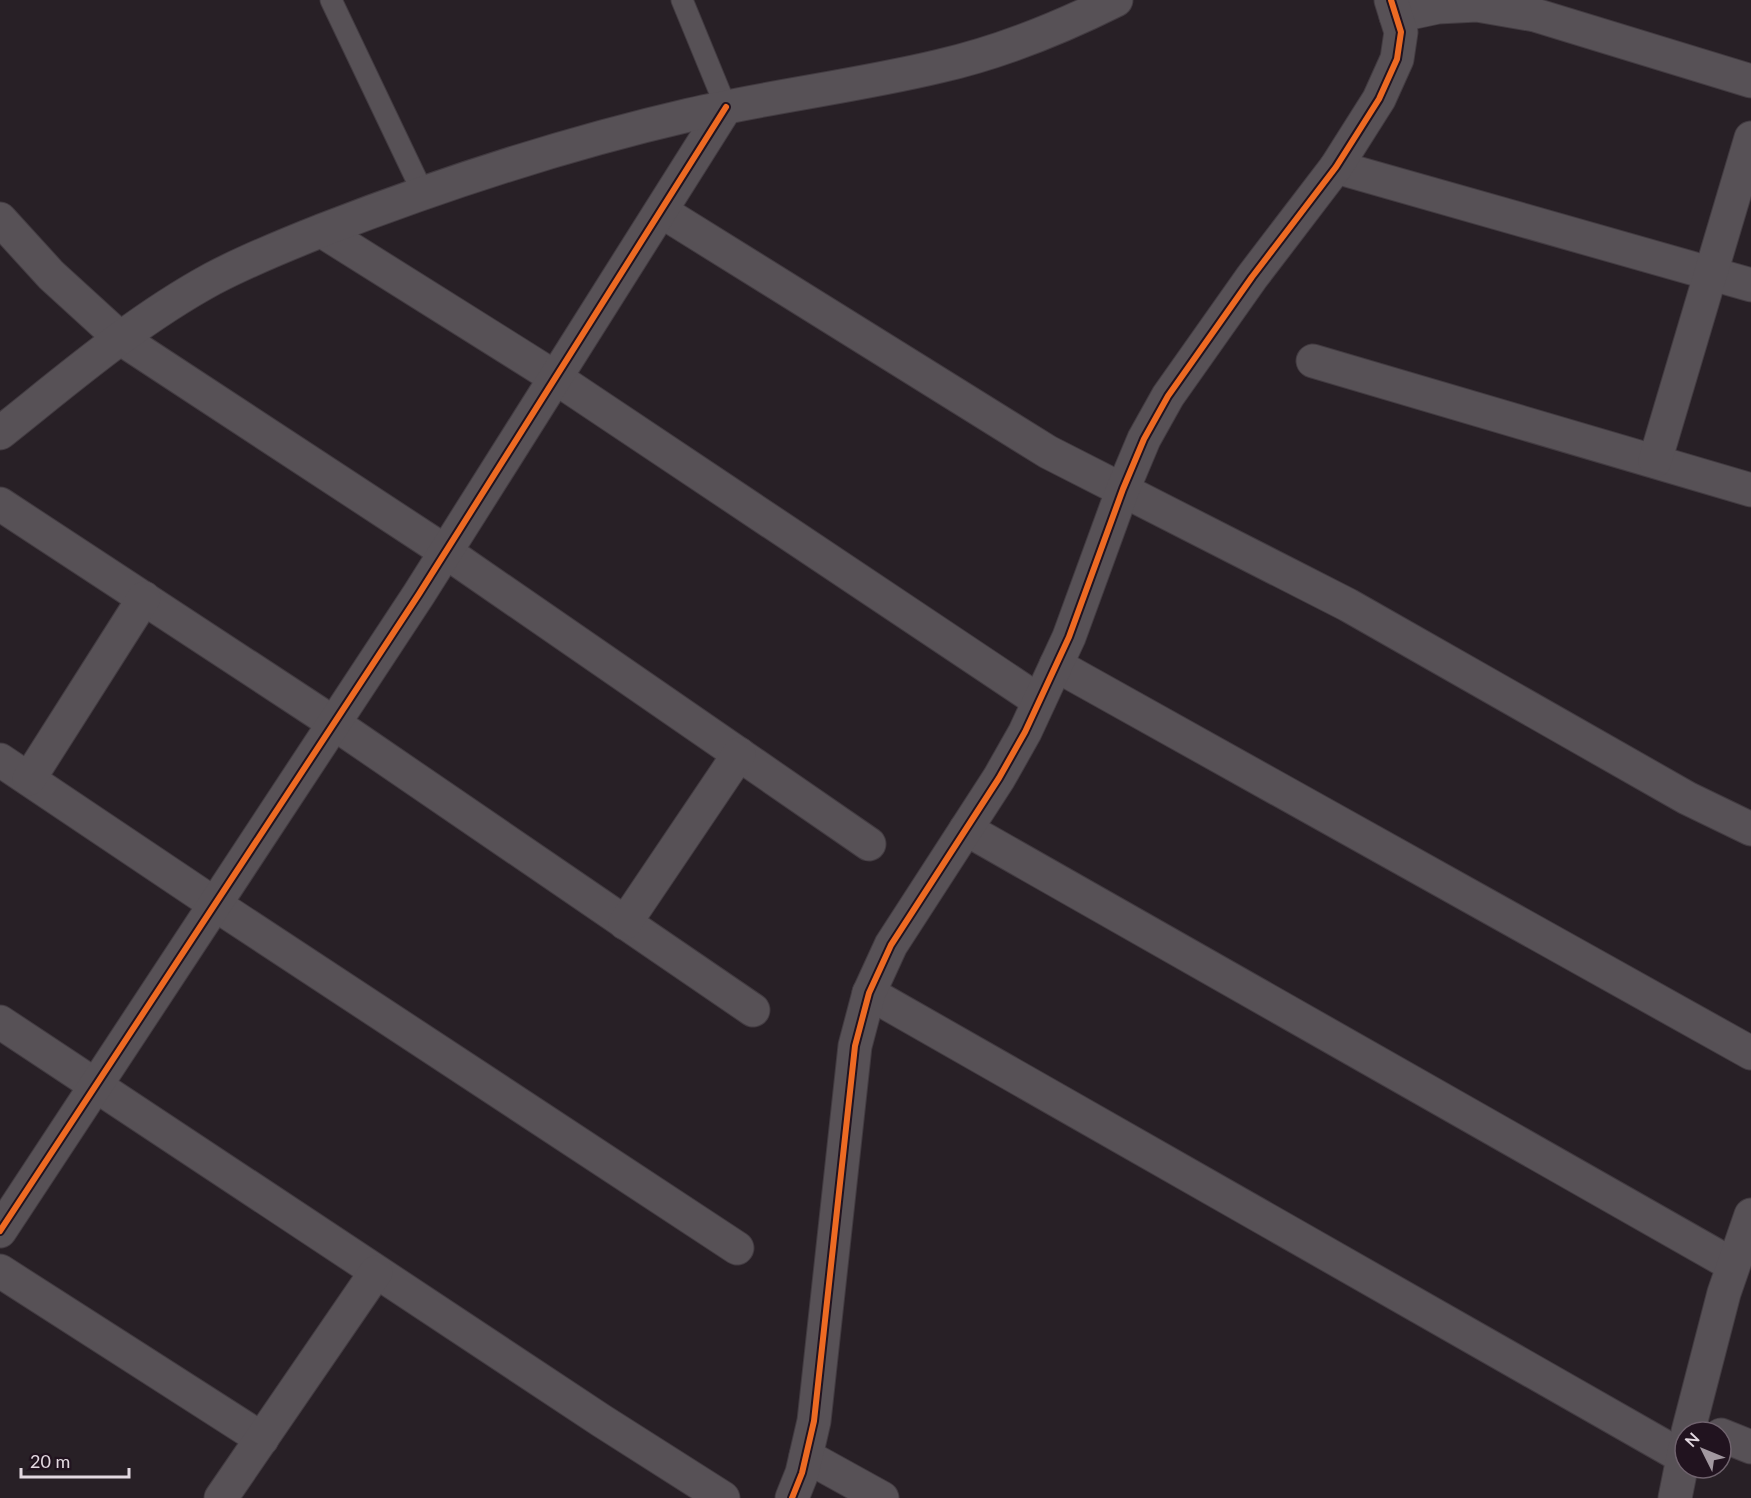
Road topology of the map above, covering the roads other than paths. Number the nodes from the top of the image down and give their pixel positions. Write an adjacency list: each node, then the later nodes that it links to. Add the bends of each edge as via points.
1 (331, 0): 9 (lane)
2 (682, 0): 6 (lane)
3 (1116, 0): 6 (street, via 1005,48 939,66)
4 (1394, 8): 5 (street, via 1477,5 1535,15); 8 (street, via 1401,32 1397,59 1379,99)
5 (1751, 81)
6 (726, 107): 9 (street, via 631,129); 10 (street)
7 (1751, 138): 13 (street)
8 (1336, 167): 13 (street); 20 (street, via 1168,396)
9 (423, 193): 12 (street)
10 (661, 211): 17 (street); 20 (street, via 985,415)
11 (0, 219): 15 (street, via 51,275)
12 (322, 231): 15 (street, via 280,246 212,279); 17 (street)
13 (1712, 274): 14 (street); 19 (street)
14 (1751, 285)
15 (120, 338): 18 (street); 23 (street)
16 (1313, 361): 19 (street)
17 (556, 378): 23 (street); 26 (street)
18 (0, 433)
19 (1655, 461): 21 (street)
20 (1123, 489): 25 (street); 32 (street, via 1348,605 1687,798)
21 (1751, 490)
22 (0, 504): 24 (street)
23 (446, 552): 27 (street); 28 (street)
24 (144, 598): 27 (street); 30 (street)
25 (1056, 665): 26 (street); 39 (street)
26 (1039, 701): 31 (street, via 1009,760)
27 (334, 724): 34 (street); 35 (street)
28 (739, 754): 33 (street); 35 (street)
29 (0, 760): 30 (street)
30 (29, 779): 34 (street)
31 (966, 829): 36 (street, via 891,945); 44 (street)
32 (1751, 829)
33 (869, 844)
34 (216, 905): 40 (street); 43 (street)
35 (625, 923): 37 (street)
36 (870, 993): 48 (street); 52 (street, via 855,1046 814,1421)
37 (753, 1010)
38 (0, 1022): 40 (street)
39 (1751, 1053)
40 (97, 1086): 42 (street); 46 (street)
41 (1749, 1226): 44 (street)
42 (0, 1231)
43 (737, 1248)
44 (1733, 1265): 47 (street)
45 (0, 1271): 49 (street)
46 (376, 1272): 49 (street); 55 (street)
47 (1696, 1420)
48 (1673, 1428)
49 (262, 1439): 54 (street)
50 (1733, 1440): 51 (street)
51 (1751, 1447)
52 (806, 1456): 56 (street); 57 (street)
53 (1680, 1480): 58 (street)
54 (221, 1498)
55 (723, 1498)
56 (792, 1498)
57 (882, 1498)
58 (1675, 1498)

